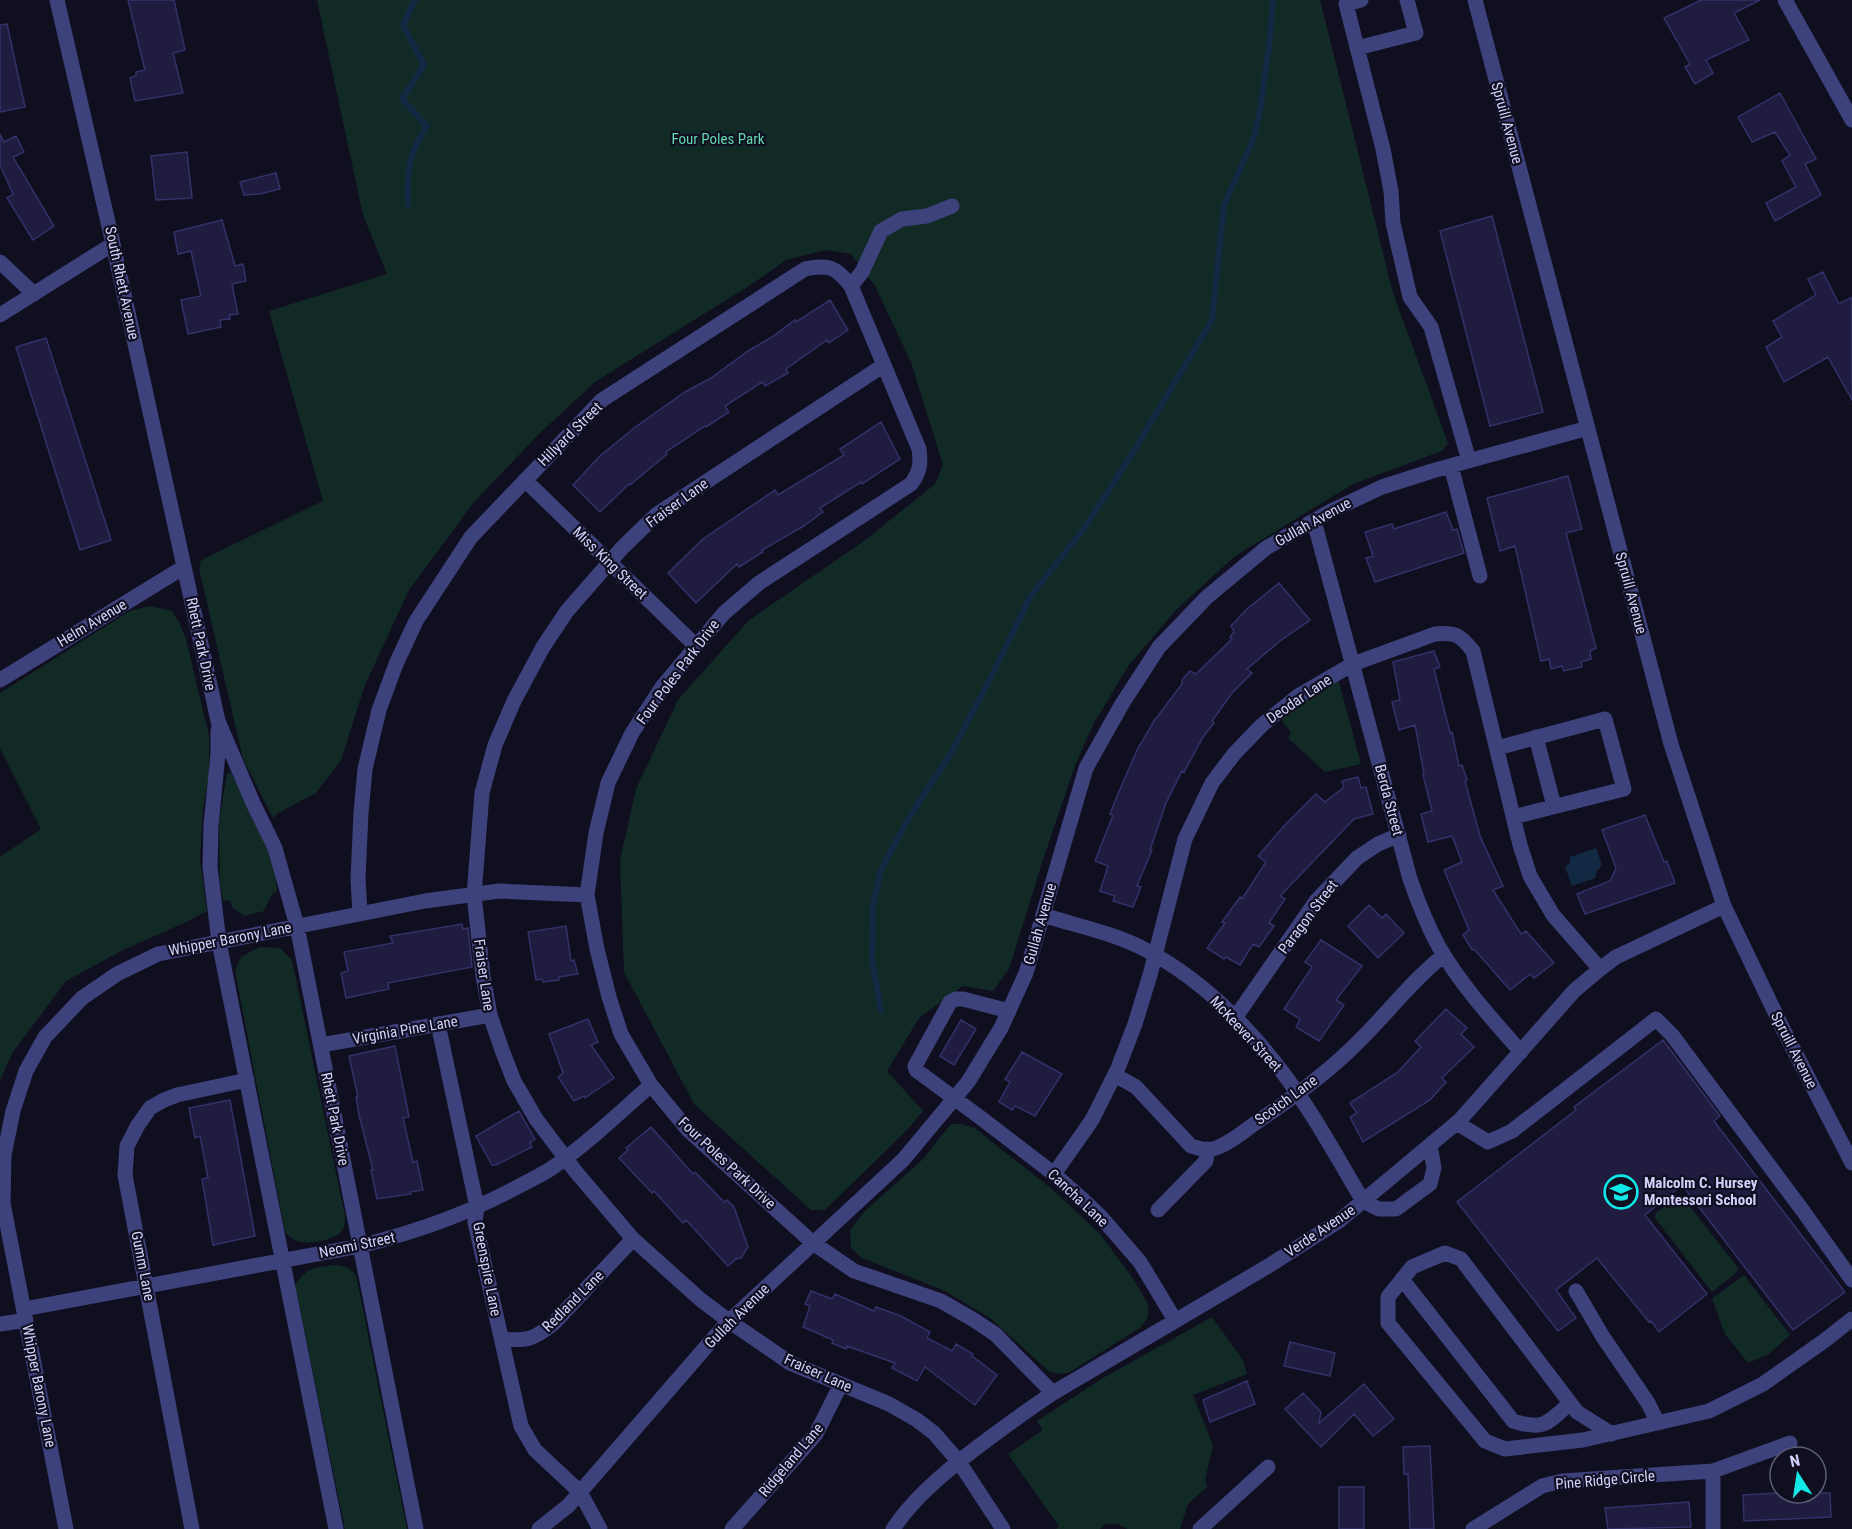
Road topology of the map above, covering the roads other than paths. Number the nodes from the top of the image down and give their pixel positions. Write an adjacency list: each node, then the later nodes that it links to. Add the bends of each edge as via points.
1 (57, 0): 9 (street, South Rhett Avenue)
2 (1361, 0): 6 (street, via 1346,4)
3 (1407, 0): 6 (street, via 1416,33)
4 (1475, 0): 15 (street, Spruill Avenue)
5 (1785, 0): 7 (street)
6 (1357, 48): 16 (street, via 1383,149 1393,223 1410,297 1431,327)
7 (1852, 120)
8 (952, 206): 11 (street, via 927,216 902,219 880,231 862,272)
9 (113, 244): 12 (street); 22 (street, South Rhett Avenue)
10 (0, 262): 12 (street)
11 (851, 286): 14 (street, Hillyard Street); 19 (street, Hillyard Street, via 840,272 828,266 805,269 602,400)
12 (34, 294): 13 (street)
13 (0, 315)
14 (884, 365): 18 (street, Hillyard Street, via 919,449); 21 (street, Fraiser Lane, via 657,514)
15 (1588, 428): 16 (street, Gullah Avenue); 35 (street, Spruill Avenue, via 1671,744)
16 (1469, 461): 17 (street, Gullah Avenue)
17 (1451, 466): 20 (street, Gullah Avenue, via 1382,487); 23 (street)
18 (918, 475): 24 (street, Four Poles Park Drive, via 759,583 724,613)
19 (525, 480): 21 (street, Miss King Street); 36 (street, Hillyard Street, via 471,537 416,621 396,664 379,710 365,769 358,879)
20 (1314, 521): 25 (street, Berda Street); 37 (street, Gullah Avenue, via 1266,549 1207,597 1159,647 1086,768)
21 (609, 562): 24 (street, Miss King Street); 33 (street, Fraiser Lane, via 567,611 543,647 495,745 482,793)
22 (184, 567): 26 (street, Helm Avenue); 27 (street, Rhett Park Drive)
23 (1480, 576)
24 (696, 646): 34 (street, Four Poles Park Drive, via 662,687 632,733 608,783)
25 (1353, 664): 29 (street, Deodar Lane, via 1435,634 1461,637 1473,651); 32 (street, Berda Street); 41 (street, Deodar Lane, via 1298,696 1262,724 1212,783 1185,839)
26 (0, 680)
27 (218, 721): 38 (street, Rhett Park Drive, via 275,848); 39 (street, Rhett Park Drive, via 210,867)
28 (1536, 737): 29 (street); 30 (street); 30 (street, via 1605,719 1624,789)
29 (1497, 748): 31 (street, Deodar Lane)
30 (1554, 806): 31 (street)
31 (1513, 817): 42 (street, Deodar Lane, via 1530,876 1553,915)
32 (1398, 835): 40 (street, Berda Street, via 1422,913); 45 (street, Paragon Street, via 1357,858 1316,902)
33 (474, 895): 34 (street, Whipper Barony Lane, via 499,891); 36 (street, Whipper Barony Lane); 44 (street, Fraiser Lane)
34 (587, 895): 51 (street, Four Poles Park Drive, via 604,978 621,1034)
35 (1724, 906): 42 (street, Verde Avenue, via 1616,957); 58 (street, Spruill Avenue)
36 (360, 914): 38 (street, Whipper Barony Lane)
37 (1043, 915): 41 (street, McKeever Street, via 1107,934); 43 (street, Gullah Avenue, via 1026,973)
38 (297, 926): 39 (street, Whipper Barony Lane); 47 (street, Rhett Park Drive)
39 (219, 942): 50 (street, Rhett Park Drive); 66 (street, Whipper Barony Lane, via 158,954 117,974 82,998 45,1037 26,1071 4,1155)
40 (1444, 955): 48 (street, Berda Street); 52 (street, Scotch Lane, via 1350,1050)
41 (1155, 956): 45 (street, McKeever Street, via 1191,979); 49 (street, Deodar Lane)
42 (1600, 969): 48 (street, Verde Avenue, via 1574,991)
43 (1009, 1011): 53 (street, Gullah Avenue); 53 (street, Cancha Lane, via 963,999 950,1002 915,1066 918,1073)
44 (490, 1015): 46 (street, Virginia Pine Lane); 57 (street, Fraiser Lane, via 514,1082)
45 (1235, 1018): 52 (street, McKeever Street)
46 (438, 1024): 47 (street, Virginia Pine Lane); 61 (street, Greenspire Lane)
47 (321, 1046): 65 (street, Rhett Park Drive)
48 (1521, 1052): 54 (street, Verde Avenue)
49 (1115, 1075): 56 (street, via 1136,1087 1191,1146); 59 (street, Deodar Lane, via 1092,1120)
50 (247, 1080): 67 (street, Rhett Park Drive); 70 (street, Gumm Lane, via 164,1100 150,1108 127,1146 125,1175)
51 (651, 1085): 57 (street, Neomi Street); 64 (street, Four Poles Park Drive, via 688,1130)
52 (1298, 1094): 56 (street, Scotch Lane, via 1228,1142); 60 (street, McKeever Street)
53 (955, 1098): 59 (street, Cancha Lane); 64 (street, Gullah Avenue, via 903,1160)
54 (1458, 1123): 55 (street, Verde Avenue); 69 (street, via 1488,1142 1512,1131 1656,1020 1672,1035)
55 (1430, 1145): 60 (street, Verde Avenue); 60 (street, via 1434,1168 1430,1184 1396,1209 1379,1209)
56 (1207, 1149): 62 (street, via 1206,1161)
57 (565, 1158): 61 (street, Neomi Street); 63 (street, Fraiser Lane)
58 (1852, 1163)
59 (1054, 1174): 74 (street, Cancha Lane, via 1101,1217 1140,1262)
60 (1363, 1201): 74 (street, Verde Avenue, via 1339,1221)
61 (477, 1207): 65 (street, Neomi Street, via 424,1229); 77 (street, Greenspire Lane, via 475,1222)
62 (1158, 1210)
63 (633, 1239): 75 (street, Fraiser Lane); 77 (street, Redland Lane, via 539,1335 525,1341)
64 (813, 1243): 75 (street, Gullah Avenue); 79 (street, Four Poles Park Drive, via 854,1270 941,1301 974,1320 995,1334)
65 (360, 1246): 67 (street, Neomi Street); 93 (street, Rhett Park Drive)
66 (6, 1247): 72 (street, Whipper Barony Lane)
67 (282, 1260): 70 (street, Neomi Street); 92 (street, Rhett Park Drive)
68 (1402, 1279): 80 (street, via 1412,1267 1445,1253 1461,1259); 82 (street, via 1513,1421); 85 (street, via 1388,1297 1388,1323 1485,1440 1505,1449)
69 (1852, 1280)
70 (147, 1286): 72 (street, Neomi Street); 91 (street, Gumm Lane)
71 (1576, 1291): 81 (street)
72 (25, 1314): 76 (street, Neomi Street); 90 (street, Whipper Barony Lane)
73 (1852, 1318): 81 (street, via 1762,1384 1709,1411)
74 (1175, 1320): 79 (street, Verde Avenue)
75 (729, 1322): 78 (street, Fraiser Lane, via 790,1363); 89 (street, Gullah Avenue)
76 (0, 1324)
77 (502, 1339): 89 (street, Greenspire Lane, via 521,1426 528,1440)
78 (841, 1384): 86 (street, Fraiser Lane, via 917,1420 934,1433); 96 (street, Ridgeland Lane, via 816,1434)
79 (1053, 1393): 86 (street, Verde Avenue)
80 (1570, 1403): 82 (street, via 1546,1424); 83 (street, via 1577,1412)
81 (1658, 1423): 83 (street)
82 (1523, 1424): 85 (street)
83 (1612, 1434): 85 (street)
84 (1790, 1443): 88 (street, Pine Ridge Circle)
85 (1523, 1447)
86 (958, 1462): 97 (street, Verde Avenue, via 931,1484); 98 (street, Fraiser Lane)
87 (1268, 1467): 99 (street)
88 (1713, 1471): 100 (street, Pine Ridge Circle, via 1562,1481 1542,1486); 101 (street)
89 (580, 1492): 94 (street, Gullah Avenue); 95 (street, Greenspire Lane)
90 (66, 1529)
91 (192, 1529)
92 (336, 1529)
93 (416, 1529)
94 (539, 1529)
95 (600, 1529)
96 (732, 1529)
97 (893, 1529)
98 (1002, 1529)
99 (1200, 1529)
100 (1473, 1529)
101 (1713, 1529)

